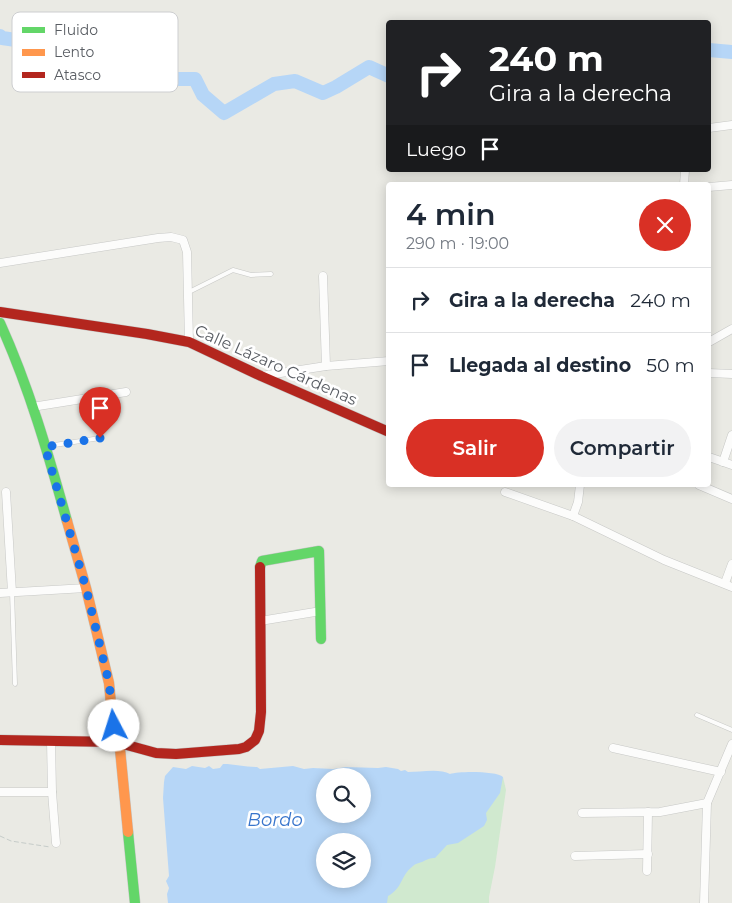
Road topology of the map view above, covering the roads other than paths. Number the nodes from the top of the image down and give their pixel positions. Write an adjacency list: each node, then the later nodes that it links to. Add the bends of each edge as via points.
1 (732, 125): 2 (street)
2 (711, 128)
3 (732, 185): 4 (street)
4 (711, 187)
5 (0, 262): 8 (street, via 158,238 179,238 187,252)
6 (271, 274): 8 (lane, via 251,275 234,270)
7 (323, 276): 15 (street)
8 (188, 292): 13 (street)
9 (0, 312): 13 (street, Calle Lázaro Cárdenas)
10 (0, 322): 20 (street)
11 (732, 329): 12 (street)
12 (711, 341)
13 (189, 342): 18 (street, Calle Lázaro Cárdenas)
14 (386, 360): 15 (street)
15 (326, 366): 18 (street)
16 (711, 373): 17 (street)
17 (732, 374)
18 (261, 376): 21 (street, Calle Lázaro Cárdenas)
19 (126, 392): 20 (street)
20 (32, 407): 24 (street)
21 (386, 431)
22 (732, 435): 26 (street)
23 (100, 438): 24 (lane)
24 (45, 447): 36 (street)
25 (711, 457): 26 (street)
26 (723, 462): 27 (street)
27 (732, 466)
28 (580, 487): 33 (street)
29 (703, 487): 32 (street)
30 (6, 492): 37 (street)
31 (505, 492): 33 (street)
32 (732, 500)
33 (574, 516): 35 (street, via 664,560)
34 (732, 564): 35 (street)
35 (728, 585)
36 (86, 588): 37 (street); 47 (street, via 109,683)
37 (12, 592): 38 (street); 42 (lane)
38 (0, 593)
39 (321, 611): 40 (street); 40 (street, via 319,552 262,561); 41 (street)
40 (260, 621): 47 (street, via 261,712 255,742 239,749 176,754 146,751)
41 (321, 639)
42 (15, 684)
43 (697, 714): 44 (lane)
44 (732, 730)
45 (0, 740): 46 (street)
46 (51, 741): 47 (street); 52 (street)
47 (116, 742): 60 (street, via 120,749)
48 (732, 746): 50 (street)
49 (612, 748): 50 (street)
50 (721, 772): 53 (street)
51 (0, 792): 52 (street)
52 (52, 792): 56 (street)
53 (707, 803): 54 (street); 61 (street)
54 (648, 812): 55 (street); 57 (street)
55 (582, 813)
56 (56, 843)
57 (648, 854): 58 (street); 59 (street)
58 (575, 856)
59 (647, 872)
60 (135, 903)
61 (704, 903)

